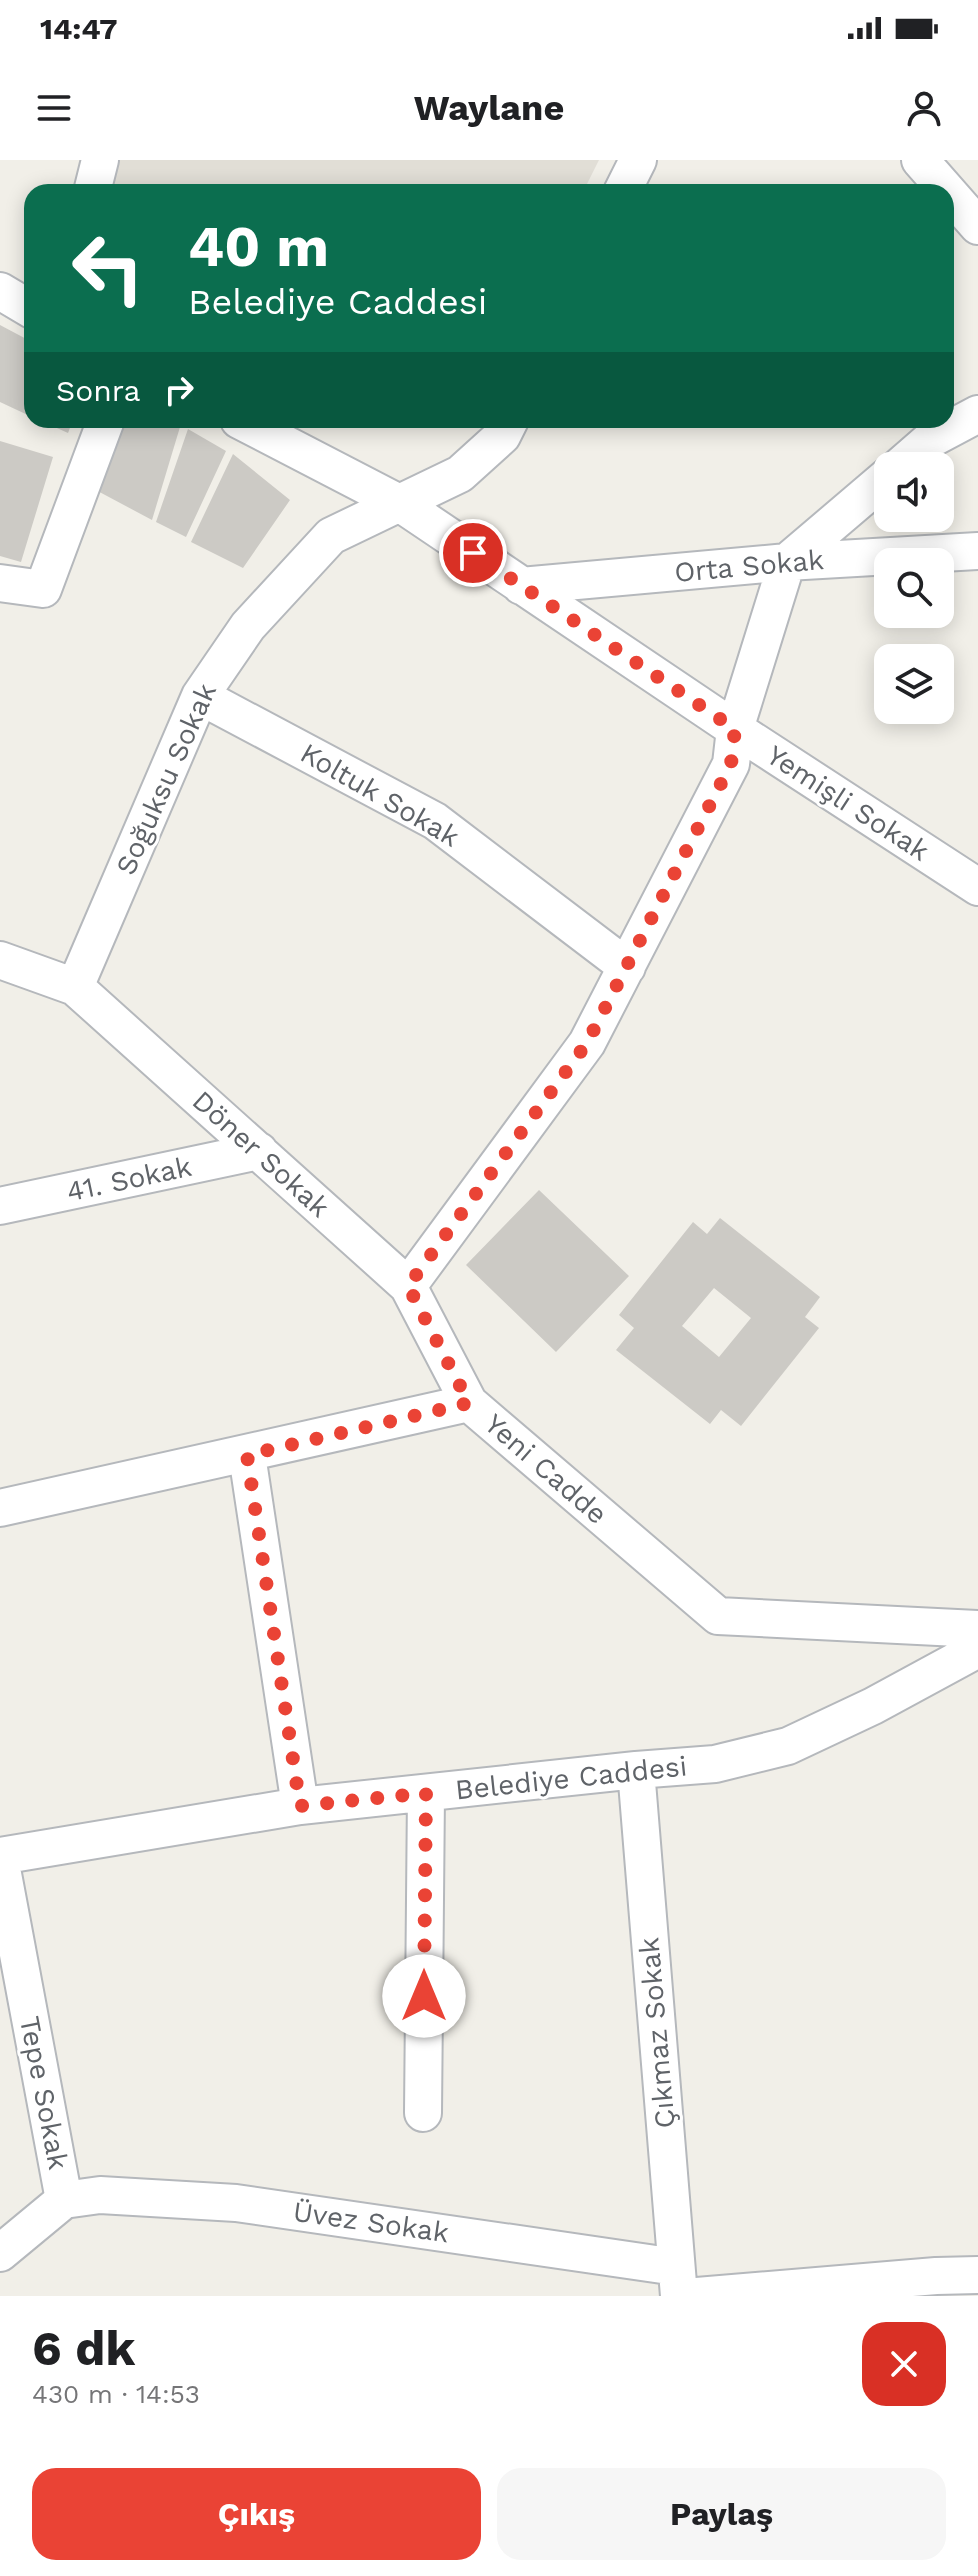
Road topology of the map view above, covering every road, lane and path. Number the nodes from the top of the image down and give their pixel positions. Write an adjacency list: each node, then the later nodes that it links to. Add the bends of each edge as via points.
1 (100, 160): 4 (street)
2 (638, 160): 5 (street)
3 (935, 166): 6 (street)
4 (94, 184)
5 (626, 184)
6 (948, 184)
7 (954, 193): 8 (street)
8 (978, 226)
9 (0, 291): 10 (street)
10 (24, 305)
11 (978, 414): 12 (street)
12 (954, 427)
13 (103, 428): 22 (street, via 43,589)
14 (254, 428): 19 (street, Yemişli Sokak)
15 (506, 428): 19 (street, Soğuksu Sokak, via 460,474)
16 (952, 428): 17 (street)
17 (916, 452)
18 (874, 488): 21 (street)
19 (401, 504): 23 (street, Yemişli Sokak); 24 (street, Soğuksu Sokak, via 331,536 248,626)
20 (978, 551): 21 (street, Orta Sokak)
21 (787, 562): 23 (street, Orta Sokak); 25 (street)
22 (0, 583)
23 (521, 586): 25 (street, Yemişli Sokak)
24 (200, 696): 28 (street, Koltuk Sokak, via 435,821); 29 (street, Soğuksu Sokak)
25 (735, 729): 26 (street, Yemişli Sokak); 28 (street, via 731,764)
26 (978, 887)
27 (0, 960): 29 (street, Döner Sokak)
28 (627, 967): 32 (street, via 587,1043)
29 (75, 987): 30 (street, Döner Sokak)
30 (259, 1151): 31 (street, 41. Sokak); 32 (street, Döner Sokak)
31 (0, 1206)
32 (408, 1286): 33 (street, Döner Sokak)
33 (469, 1403): 34 (street, Yeni Cadde); 36 (street, Yeni Cadde, via 718,1616)
34 (247, 1455): 35 (street, Yeni Cadde); 40 (street)
35 (0, 1508)
36 (978, 1629)
37 (978, 1649): 38 (street, Belediye Caddesi, via 788,1746 715,1764)
38 (636, 1770): 39 (street, Belediye Caddesi); 46 (street, Çıkmaz Sokak)
39 (426, 1793): 40 (street, Belediye Caddesi); 42 (street)
40 (300, 1806): 41 (street, Belediye Caddesi)
41 (0, 1857): 43 (street, Tepe Sokak)
42 (423, 2113)
43 (64, 2200): 44 (street, Tepe Sokak); 46 (street, Üvez Sokak, via 100,2195 236,2203)
44 (0, 2253)
45 (978, 2275): 47 (street)
46 (677, 2281)
47 (697, 2296)

